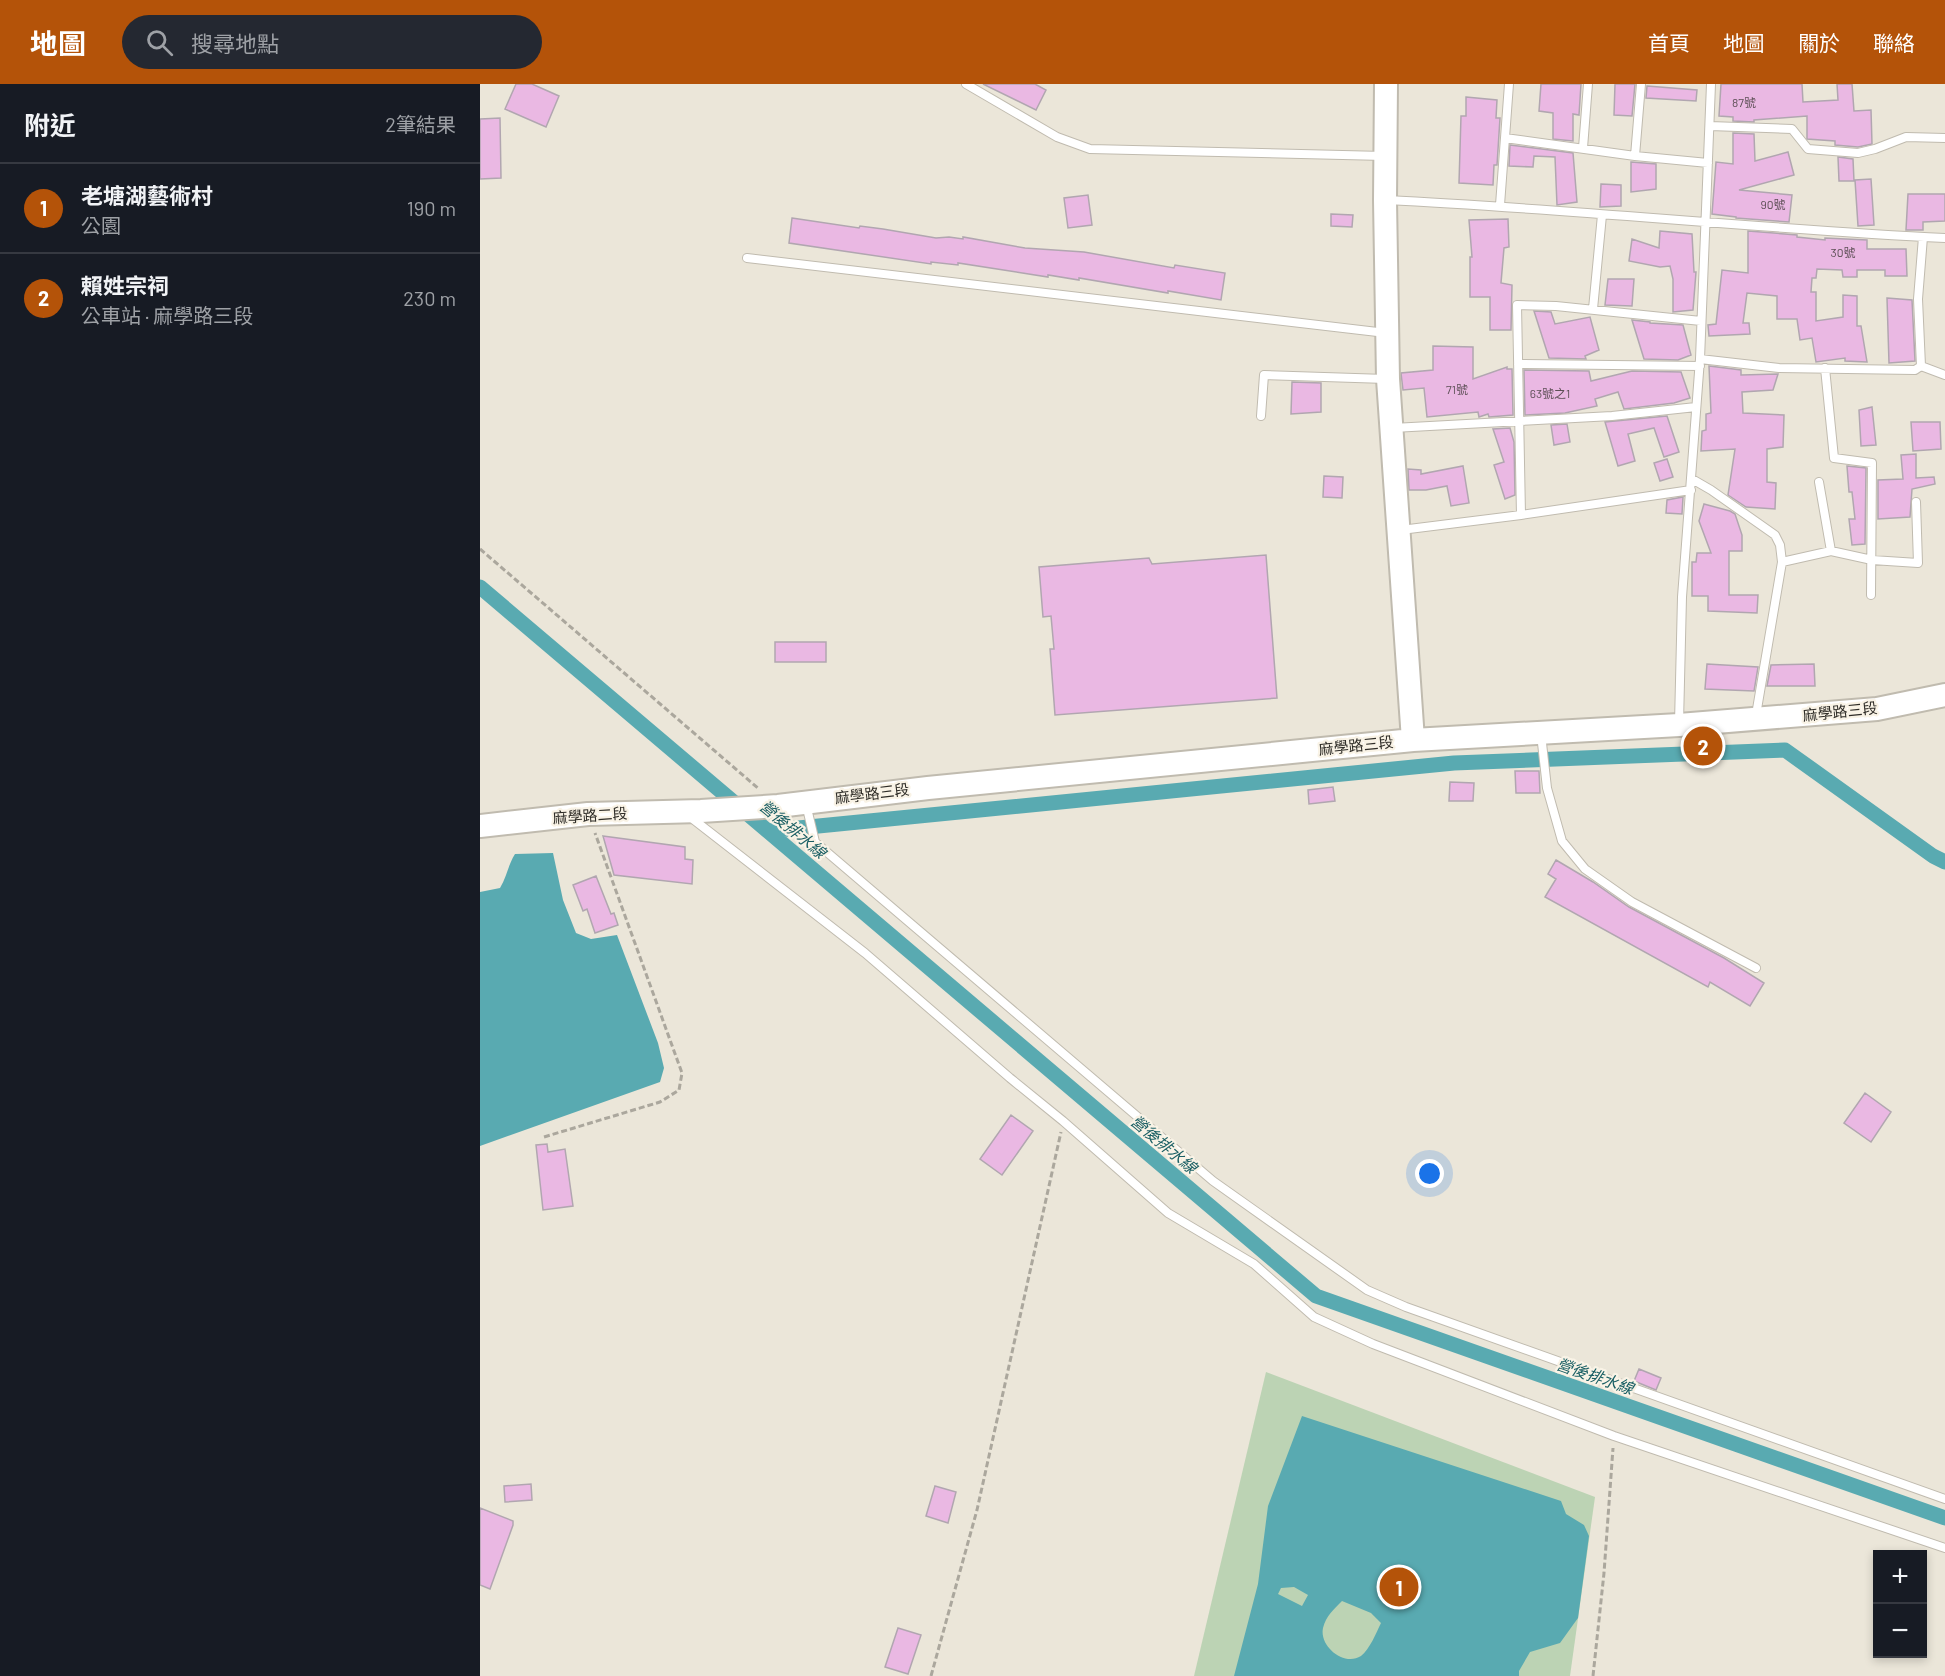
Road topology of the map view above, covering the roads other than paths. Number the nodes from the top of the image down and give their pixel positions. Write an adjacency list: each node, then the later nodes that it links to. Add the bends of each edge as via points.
1 (966, 84): 11 (lane, via 1057,137 1090,149)
2 (1386, 84): 11 (main road)
3 (1509, 84): 8 (lane)
4 (1588, 84): 10 (lane)
5 (1641, 84): 12 (lane)
6 (1711, 84): 7 (lane)
7 (1710, 126): 9 (lane, via 1792,129 1808,149 1858,153 1906,136); 13 (lane)
8 (1505, 138): 10 (lane); 15 (lane)
9 (1945, 138)
10 (1582, 148): 12 (lane)
11 (1385, 156): 14 (main road)
12 (1635, 156): 13 (lane)
13 (1708, 163): 17 (lane)
14 (1385, 200): 15 (lane); 23 (main road)
15 (1500, 205): 16 (lane)
16 (1602, 215): 17 (lane); 21 (lane)
17 (1705, 222): 18 (lane); 22 (lane)
18 (1923, 237): 19 (lane); 26 (lane, via 1918,298)
19 (1945, 238)
20 (747, 258): 23 (lane)
21 (1593, 309): 22 (lane); 25 (lane, via 1517,305)
22 (1701, 321): 24 (lane)
23 (1386, 333): 29 (main road)
24 (1700, 362): 25 (lane); 27 (lane); 30 (lane)
25 (1518, 364): 32 (lane)
26 (1921, 366): 27 (lane, via 1915,370); 28 (lane)
27 (1825, 368): 41 (lane, via 1834,458 1872,463)
28 (1945, 375)
29 (1388, 379): 31 (lane, via 1264,375); 33 (main road)
30 (1696, 407): 32 (lane); 34 (lane)
31 (1261, 416)
32 (1519, 423): 33 (lane); 38 (lane)
33 (1392, 428): 39 (main road)
34 (1692, 479): 36 (lane); 42 (lane, via 1775,535)
35 (1819, 482): 40 (lane)
36 (1691, 490): 38 (lane); 46 (lane, via 1682,597)
37 (1916, 502): 41 (lane, via 1918,563)
38 (1521, 515): 39 (lane)
39 (1399, 530): 48 (main road)
40 (1831, 551): 41 (lane); 42 (lane)
41 (1872, 560): 43 (lane)
42 (1782, 562): 45 (lane)
43 (1871, 595)
44 (1945, 695): 45 (main road, 麻學路三段, via 1877,709)
45 (1755, 720): 46 (main road, 麻學路三段)
46 (1679, 725): 47 (main road, 麻學路三段)
47 (1541, 732): 48 (main road, 麻學路三段); 53 (lane, via 1547,788 1562,842 1585,869 1632,903)
48 (1413, 740): 49 (main road, 麻學路三段)
49 (806, 802): 50 (main road, 麻學路三段); 54 (lane, via 816,842 1214,1181 1367,1290)
50 (772, 806): 51 (main road, 麻學路二段)
51 (692, 811): 52 (main road, 麻學路二段, via 588,814); 55 (lane, via 1168,1213 1254,1264 1314,1317 1372,1344 1614,1436)
52 (480, 826)
53 (1756, 968)
54 (1945, 1499)
55 (1945, 1548)

